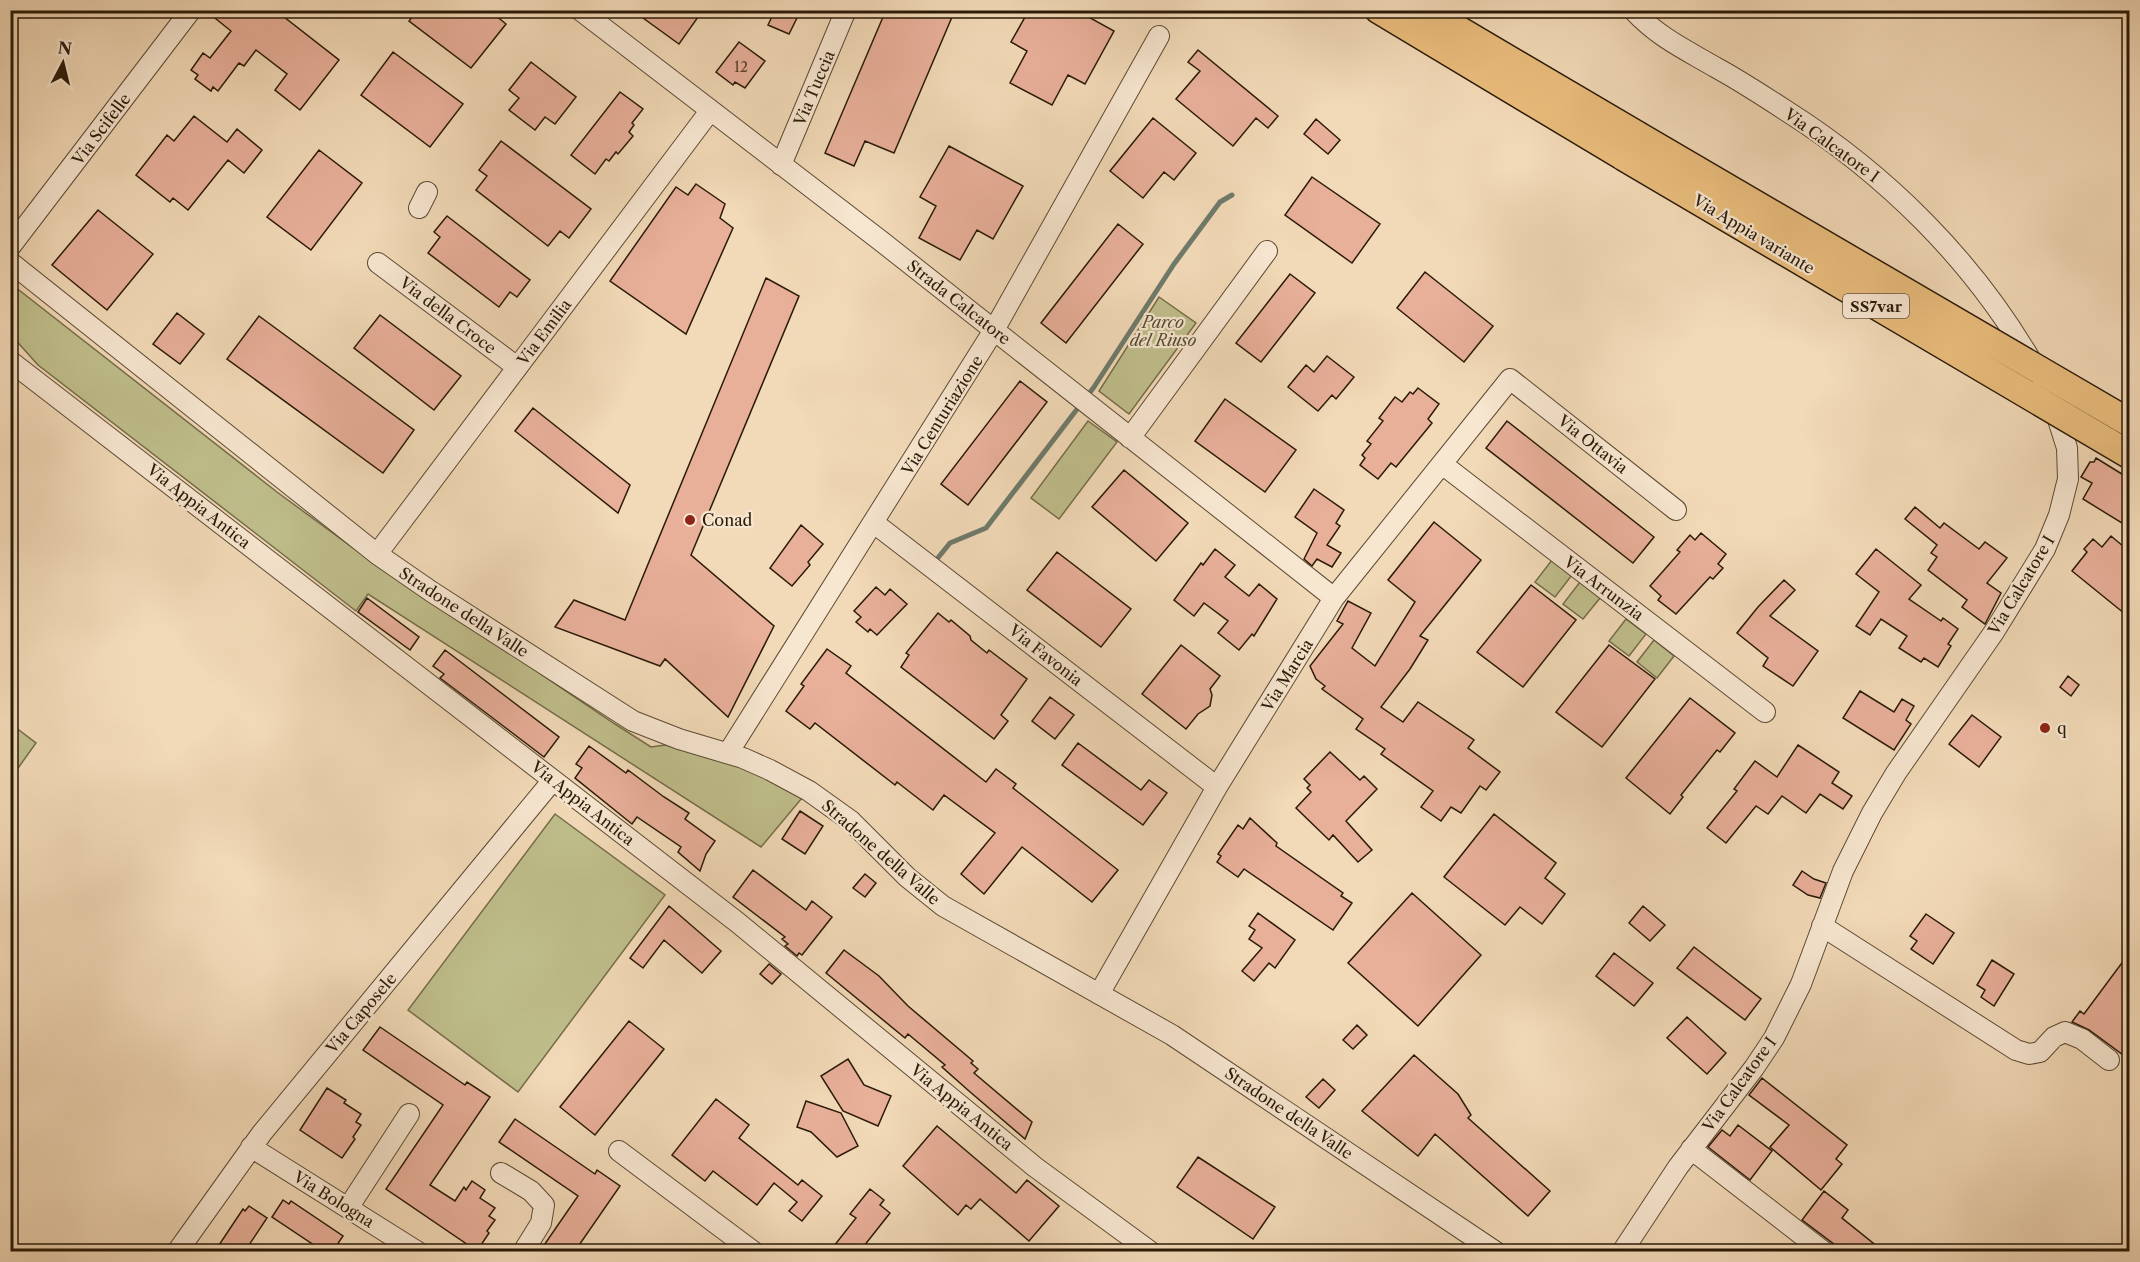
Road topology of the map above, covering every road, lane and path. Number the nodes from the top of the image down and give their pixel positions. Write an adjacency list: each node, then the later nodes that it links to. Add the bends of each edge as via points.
1 (191, 10): 11 (street, Via Scifelle)
2 (846, 10): 10 (street, Via Tuccia)
3 (1379, 10): 9 (highway, Via Appia variante / SS7var)
4 (1425, 10): 9 (highway, Via Appia variante / SS7var)
5 (1634, 10): 31 (street, Via Calcatore I, via 1668,41 1826,137 1919,216 1973,278 2021,345 2051,399 2067,448 2066,492 2045,549 1994,632 1884,792 1851,854)
6 (590, 14): 8 (street, Strada Calcatore)
7 (1159, 36): 15 (street, Via Centuriazione)
8 (710, 111): 10 (street, Strada Calcatore); 17 (street, Via Emilia)
9 (1630, 146): 19 (highway, Via Appia variante / SS7var, bridge); 21 (highway, Via Appia variante / SS7var, bridge)
10 (781, 165): 15 (street, Strada Calcatore)
11 (10, 247)
12 (1267, 251): 20 (street)
13 (10, 262): 25 (street, Stradone della Valle)
14 (378, 263): 17 (street, Via della Croce)
15 (994, 330): 20 (street, Strada Calcatore); 24 (street, Via Centuriazione)
16 (10, 361): 29 (street, Via Appia Antica)
17 (517, 367): 25 (street, Via Emilia)
18 (1510, 379): 22 (street, Via Marcia); 23 (street, Via Ottavia)
19 (2130, 423)
20 (1130, 438): 26 (street, Strada Calcatore)
21 (2130, 455)
22 (1442, 464): 26 (street, Via Marcia); 27 (street, Via Arrunzia)
23 (1676, 510)
24 (874, 523): 28 (street, Via Centuriazione); 30 (street, Via Favonia)
25 (377, 554): 28 (street, Stradone della Valle, via 633,721 679,740)
26 (1334, 598): 30 (street, Via Marcia)
27 (1765, 712)
28 (728, 753): 32 (street, Stradone della Valle, via 770,770 821,799 851,821 907,877 943,906)
29 (554, 780): 35 (street, Via Caposele); 44 (street, Via Appia Antica, via 736,922 1035,1167)
30 (1217, 788): 32 (street, Via Marcia)
31 (1822, 926): 33 (street, via 2016,1050 2040,1052 2065,1032 2082,1039); 36 (street, Via Calcatore I, via 1801,984 1774,1038)
32 (1100, 994): 45 (street, Stradone della Valle, via 1204,1055)
33 (2109, 1060)
34 (409, 1114): 39 (street)
35 (251, 1147): 39 (street, Via Bologna); 41 (street, Via Caposele)
36 (1691, 1149): 46 (street, Via Calcatore I); 47 (street)
37 (619, 1151): 43 (street)
38 (501, 1173): 42 (street, via 531,1191 544,1205 541,1223)
39 (348, 1208): 40 (street, Via Bologna)
40 (406, 1248)
41 (177, 1251)
42 (523, 1251)
43 (754, 1251)
44 (1151, 1251)
45 (1497, 1251)
46 (1622, 1251)
47 (1824, 1251)

